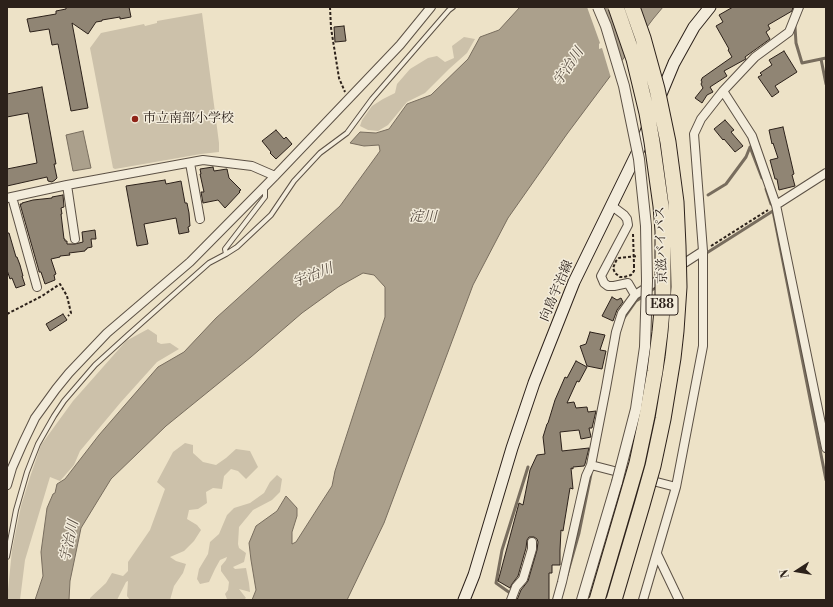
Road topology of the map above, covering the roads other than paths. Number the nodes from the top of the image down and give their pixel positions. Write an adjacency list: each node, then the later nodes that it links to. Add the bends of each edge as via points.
1 (431, 7): 11 (street, via 400,45)
2 (453, 7): 20 (lane, via 372,99 347,133 320,153 294,181 272,215)
3 (598, 7): 33 (street, bridge, via 624,86 639,159 646,226 647,281 645,347 636,409)
4 (616, 7): 34 (highway, 京滋バイパス / E88, bridge, via 634,59 654,155 663,231 663,299 655,371 637,463)
5 (632, 7): 35 (highway, 京滋バイパス / E88, bridge, via 643,38 668,142 676,208 679,287 673,358 663,419 653,466)
6 (710, 7): 16 (main road, 向島宇治線, via 694,27 674,63 640,147)
7 (799, 7): 8 (street, via 789,32 755,57)
8 (723, 91): 15 (street, via 752,136); 19 (street, via 701,119 694,134)
9 (190, 163): 11 (street, via 203,160 252,166); 12 (street); 17 (street)
10 (826, 173): 15 (street)
11 (275, 176): 13 (street)
12 (67, 185): 14 (street); 18 (street)
13 (265, 186): 20 (lane, via 264,197 225,249); 25 (street, via 190,262 107,333 69,373 35,418 22,443)
14 (10, 197): 21 (street)
15 (776, 205): 23 (street)
16 (612, 206): 22 (street, via 624,215 628,225 601,276 608,286 628,283); 30 (main road, 向島宇治線, via 574,282 534,384)
17 (200, 219)
18 (74, 239)
19 (703, 251): 22 (street); 26 (street, via 703,346)
20 (226, 254): 29 (lane, via 209,263 128,335 95,366 64,401 38,444 27,472 16,510)
21 (37, 287)
22 (635, 295): 24 (street, via 622,313 616,332)
23 (826, 448)
24 (592, 465): 26 (street); 32 (street, via 586,476)
25 (7, 485)
26 (676, 487): 28 (street)
27 (532, 542): 31 (street, via 523,579 516,587)
28 (657, 554): 36 (street); 37 (street)
29 (7, 557)
30 (464, 600)
31 (511, 600)
32 (557, 600)
33 (582, 600)
34 (597, 600)
35 (614, 600)
36 (643, 600)
37 (679, 600)

